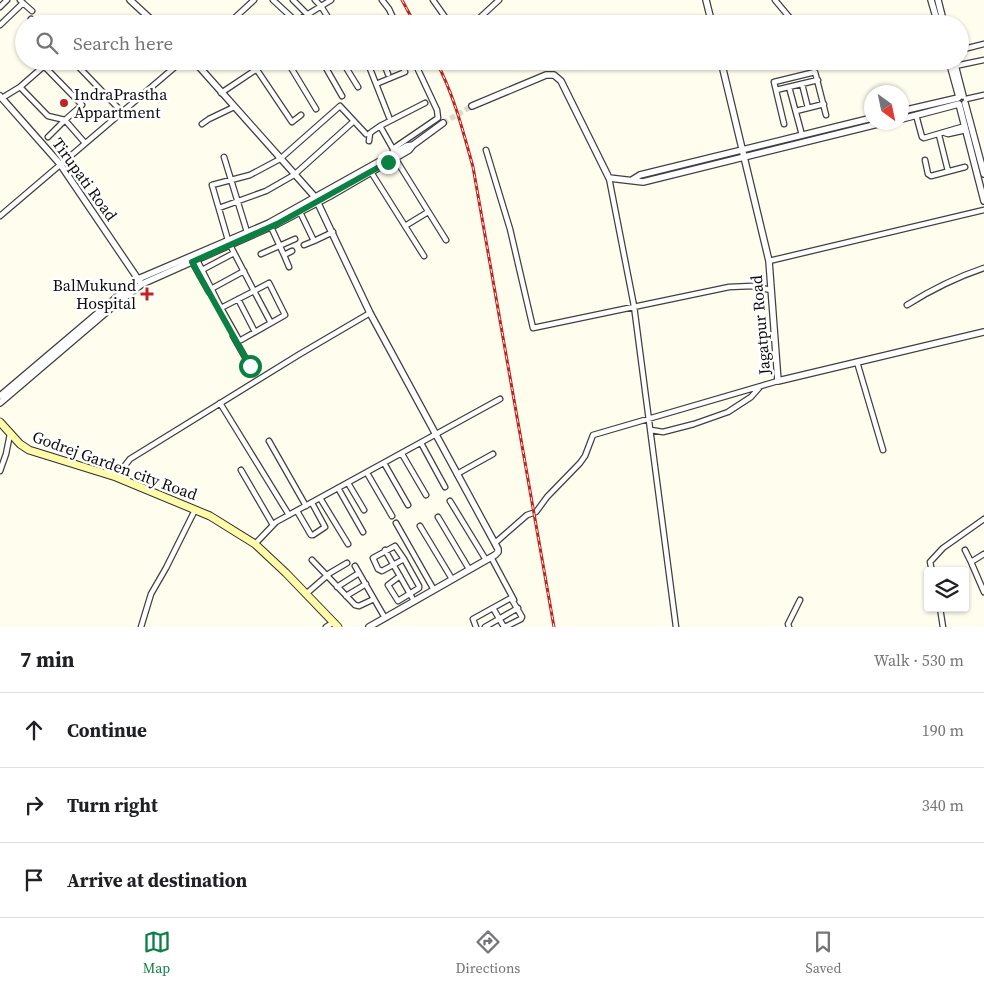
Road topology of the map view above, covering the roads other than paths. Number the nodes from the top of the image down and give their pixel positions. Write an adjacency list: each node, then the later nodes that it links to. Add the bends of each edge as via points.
1 (7, 0): 17 (street)
2 (130, 0): 19 (street)
3 (254, 0): 20 (street)
4 (273, 0): 21 (street)
5 (293, 0): 22 (street)
6 (315, 0): 16 (street)
7 (332, 0): 16 (street)
8 (382, 0): 24 (street)
9 (432, 0): 25 (street)
10 (499, 0): 26 (street)
11 (706, 0): 27 (street)
12 (775, 0): 28 (street)
13 (931, 0): 29 (street)
14 (938, 0): 30 (street)
15 (22, 2): 18 (street); 31 (street)
16 (321, 6): 22 (street); 23 (street)
17 (0, 7)
18 (32, 12)
19 (146, 15)
20 (238, 15)
21 (290, 15)
22 (308, 15)
23 (326, 15)
24 (392, 15)
25 (443, 15)
26 (483, 15)
27 (710, 15)
28 (788, 15)
29 (935, 15)
30 (942, 15)
31 (0, 25)
32 (984, 44): 33 (street)
33 (969, 48)
34 (984, 60): 35 (street)
35 (969, 62)
36 (39, 70): 57 (street)
37 (48, 70): 80 (street, via 82,105)
38 (82, 70): 74 (street)
39 (171, 70): 74 (street)
40 (202, 70): 61 (street)
41 (256, 70): 61 (street); 75 (street, via 292,122)
42 (292, 70): 71 (street)
43 (327, 70): 63 (street)
44 (348, 70): 58 (street)
45 (371, 70): 55 (street)
46 (386, 70): 53 (street)
47 (411, 70): 52 (street)
48 (418, 70): 97 (street, via 438,118)
49 (723, 70): 95 (street, Jagatpur Road)
50 (952, 70): 65 (street)
51 (956, 70): 65 (street)
52 (405, 72): 55 (street)
53 (388, 74)
54 (818, 80): 56 (street); 60 (street, via 815,72 774,82); 67 (street)
55 (376, 84): 78 (street)
56 (802, 84): 59 (street); 70 (street)
57 (20, 87): 64 (street); 80 (street, via 48,116)
58 (358, 87)
59 (789, 88): 60 (street); 73 (street)
60 (776, 90): 85 (street)
61 (221, 93): 68 (street)
62 (984, 95): 65 (street)
63 (342, 96)
64 (1, 97): 103 (street, Tirupati Road)
65 (962, 100): 72 (street); 77 (street); 88 (street); 102 (street)
66 (425, 103): 86 (street)
67 (824, 104): 70 (street); 76 (street)
68 (234, 106): 84 (street); 100 (street)
69 (472, 106): 111 (street, via 546,75 554,75 561,81)
70 (808, 108): 73 (street)
71 (316, 109)
72 (909, 110)
73 (796, 111): 90 (street)
74 (122, 112): 94 (street)
75 (301, 115)
76 (826, 115)
77 (916, 115): 79 (street); 91 (street, via 923,138)
78 (389, 116)
79 (909, 117)
80 (65, 120): 92 (street); 94 (street)
81 (864, 120): 90 (street)
82 (354, 121): 89 (street); 100 (street, via 340,106); 110 (street)
83 (443, 123): 97 (street, via 413,145)
84 (202, 124)
85 (784, 124)
86 (380, 126): 93 (street, via 370,133); 97 (street)
87 (864, 127): 99 (street)
88 (965, 128): 91 (street); 116 (street)
89 (366, 134)
90 (802, 135): 95 (street)
91 (939, 135): 106 (street)
92 (48, 136)
93 (369, 141)
94 (85, 143): 103 (street)
95 (743, 148): 99 (street, Jagatpur Road); 104 (street)
96 (486, 150): 149 (street, via 510,229 534,328)
97 (394, 154): 107 (street); 114 (street); 120 (street)
98 (224, 157): 112 (street)
99 (745, 157): 108 (street); 138 (street, Jagatpur Road)
100 (280, 159): 110 (street); 112 (street, via 250,175)
101 (925, 160): 106 (street, via 929,175)
102 (982, 160): 109 (street)
103 (60, 164): 121 (street); 143 (street, Tirupati Road)
104 (676, 166): 108 (street); 113 (street)
105 (965, 167): 106 (street)
106 (948, 171)
107 (371, 172): 114 (street); 122 (street)
108 (678, 173): 113 (street, via 643,182)
109 (984, 174)
110 (294, 175): 114 (street); 115 (street)
111 (609, 178): 113 (street); 149 (street)
112 (231, 180): 115 (street); 117 (street, via 212,185)
113 (632, 180)
114 (316, 200): 119 (street); 124 (street); 125 (street)
115 (238, 202): 117 (street); 124 (street)
116 (984, 202)
117 (219, 208): 129 (street)
118 (984, 210): 138 (street)
119 (300, 212): 123 (street); 128 (street)
120 (428, 212): 122 (street); 127 (street)
121 (0, 216)
122 (405, 226): 136 (street)
123 (271, 227): 129 (street); 131 (street)
124 (247, 232): 129 (street)
125 (333, 232): 128 (street); 151 (street)
126 (295, 239): 131 (street)
127 (446, 240)
128 (314, 241): 130 (street)
129 (229, 242): 133 (street); 137 (street)
130 (304, 245)
131 (279, 246): 134 (street); 135 (street)
132 (295, 250): 135 (street)
133 (234, 253): 141 (street); 142 (street)
134 (261, 254)
135 (284, 255): 139 (street)
136 (424, 256)
137 (192, 259): 141 (street); 143 (street); 156 (street)
138 (769, 261): 145 (street, Jagatpur Road)
139 (289, 267)
140 (984, 268): 148 (street, via 931,290)
141 (202, 270): 144 (street)
142 (244, 271): 144 (street); 146 (street)
143 (140, 282): 159 (street); 161 (street)
144 (211, 289): 150 (street)
145 (771, 290): 149 (street, via 752,286 729,287); 157 (street, Jagatpur Road)
146 (254, 291): 147 (street); 152 (street); 152 (street, via 269,283 271,285 286,314)
147 (238, 299): 150 (street); 153 (street)
148 (907, 305)
149 (634, 306): 163 (street)
150 (221, 308): 153 (street, via 240,340)
151 (370, 313): 162 (street); 167 (street)
152 (272, 323): 153 (street)
153 (255, 332)
154 (984, 332): 155 (street, Jagatpur Road)
155 (856, 362): 157 (street, Jagatpur Road); 170 (street)
156 (250, 366)
157 (778, 381): 158 (street)
158 (760, 386): 163 (street); 165 (street, via 751,397 728,412 663,432)
159 (0, 396)
160 (500, 399): 167 (street)
161 (0, 403)
162 (220, 403): 178 (street, via 130,459); 191 (street)
163 (650, 419): 165 (street); 199 (street, via 593,435 580,463 536,512 527,515)
164 (0, 422): 166 (main road, Godrej Garden city Road)
165 (651, 430): 241 (street)
166 (10, 434): 175 (street); 178 (main road, Godrej Garden city Road, via 29,450)
167 (436, 435): 169 (street); 177 (street)
168 (269, 441): 187 (street)
169 (421, 443): 171 (street); 180 (street)
170 (883, 450)
171 (402, 454): 173 (street); 182 (street)
172 (494, 454): 177 (street)
173 (384, 463): 176 (street); 186 (street)
174 (240, 470): 196 (street)
175 (0, 471)
176 (367, 473): 179 (street); 192 (street)
177 (457, 474): 199 (street)
178 (116, 477): 188 (main road, Godrej Garden city Road)
179 (348, 483): 181 (street); 190 (street)
180 (446, 487)
181 (338, 488): 183 (street); 198 (street)
182 (426, 495)
183 (320, 498): 185 (street); 201 (street)
184 (450, 501): 205 (street)
185 (312, 503): 187 (street); 189 (street, via 325,527 313,535)
186 (408, 505)
187 (306, 506): 189 (street)
188 (195, 510): 200 (main road, Godrej Garden city Road); 235 (street, via 150,594)
189 (297, 510): 191 (street)
190 (364, 510)
191 (288, 515): 196 (street)
192 (392, 516)
193 (438, 517): 213 (street)
194 (984, 520): 212 (street, via 944,548 930,562)
195 (396, 523): 220 (street)
196 (273, 525): 200 (street)
197 (420, 526): 217 (street)
198 (362, 532)
199 (495, 543): 205 (street, via 498,552)
200 (255, 544): 222 (main road, Godrej Garden city Road)
201 (348, 544)
202 (385, 550): 206 (street, via 395,546); 210 (street); 210 (street, via 374,556 378,569 382,571)
203 (965, 550): 208 (street)
204 (984, 554): 208 (street)
205 (488, 558): 213 (street); 229 (street)
206 (404, 559): 210 (street); 223 (street, via 419,586)
207 (312, 560): 215 (street)
208 (971, 562): 221 (street)
209 (347, 563): 215 (street)
210 (394, 565): 216 (street)
211 (355, 566): 214 (street)
212 (931, 567)
213 (469, 569): 217 (street)
214 (359, 573): 218 (street); 219 (street)
215 (327, 576): 219 (street); 222 (street)
216 (400, 576): 223 (street); 223 (street, via 388,586 398,601)
217 (452, 579): 220 (street)
218 (366, 584): 224 (street); 225 (street)
219 (337, 587): 224 (street)
220 (434, 590): 227 (street)
221 (984, 592)
222 (306, 594): 234 (main road, Godrej Garden city Road)
223 (410, 594): 227 (street)
224 (346, 596): 225 (street, via 357,607)
225 (374, 598): 232 (street)
226 (800, 600): 242 (street)
227 (414, 601): 232 (street)
228 (493, 608): 229 (street, via 511,598); 233 (street); 238 (street, via 473,619)
229 (518, 608): 231 (street); 233 (street); 240 (street, via 521,619)
230 (941, 612): 243 (street)
231 (524, 617)
232 (385, 618): 237 (street)
233 (499, 619): 239 (street); 240 (street)
234 (336, 625): 236 (street)
235 (141, 627)
236 (326, 627)
237 (369, 627)
238 (476, 627)
239 (484, 627)
240 (504, 627)
241 (676, 627)
242 (789, 627)
243 (943, 627)

